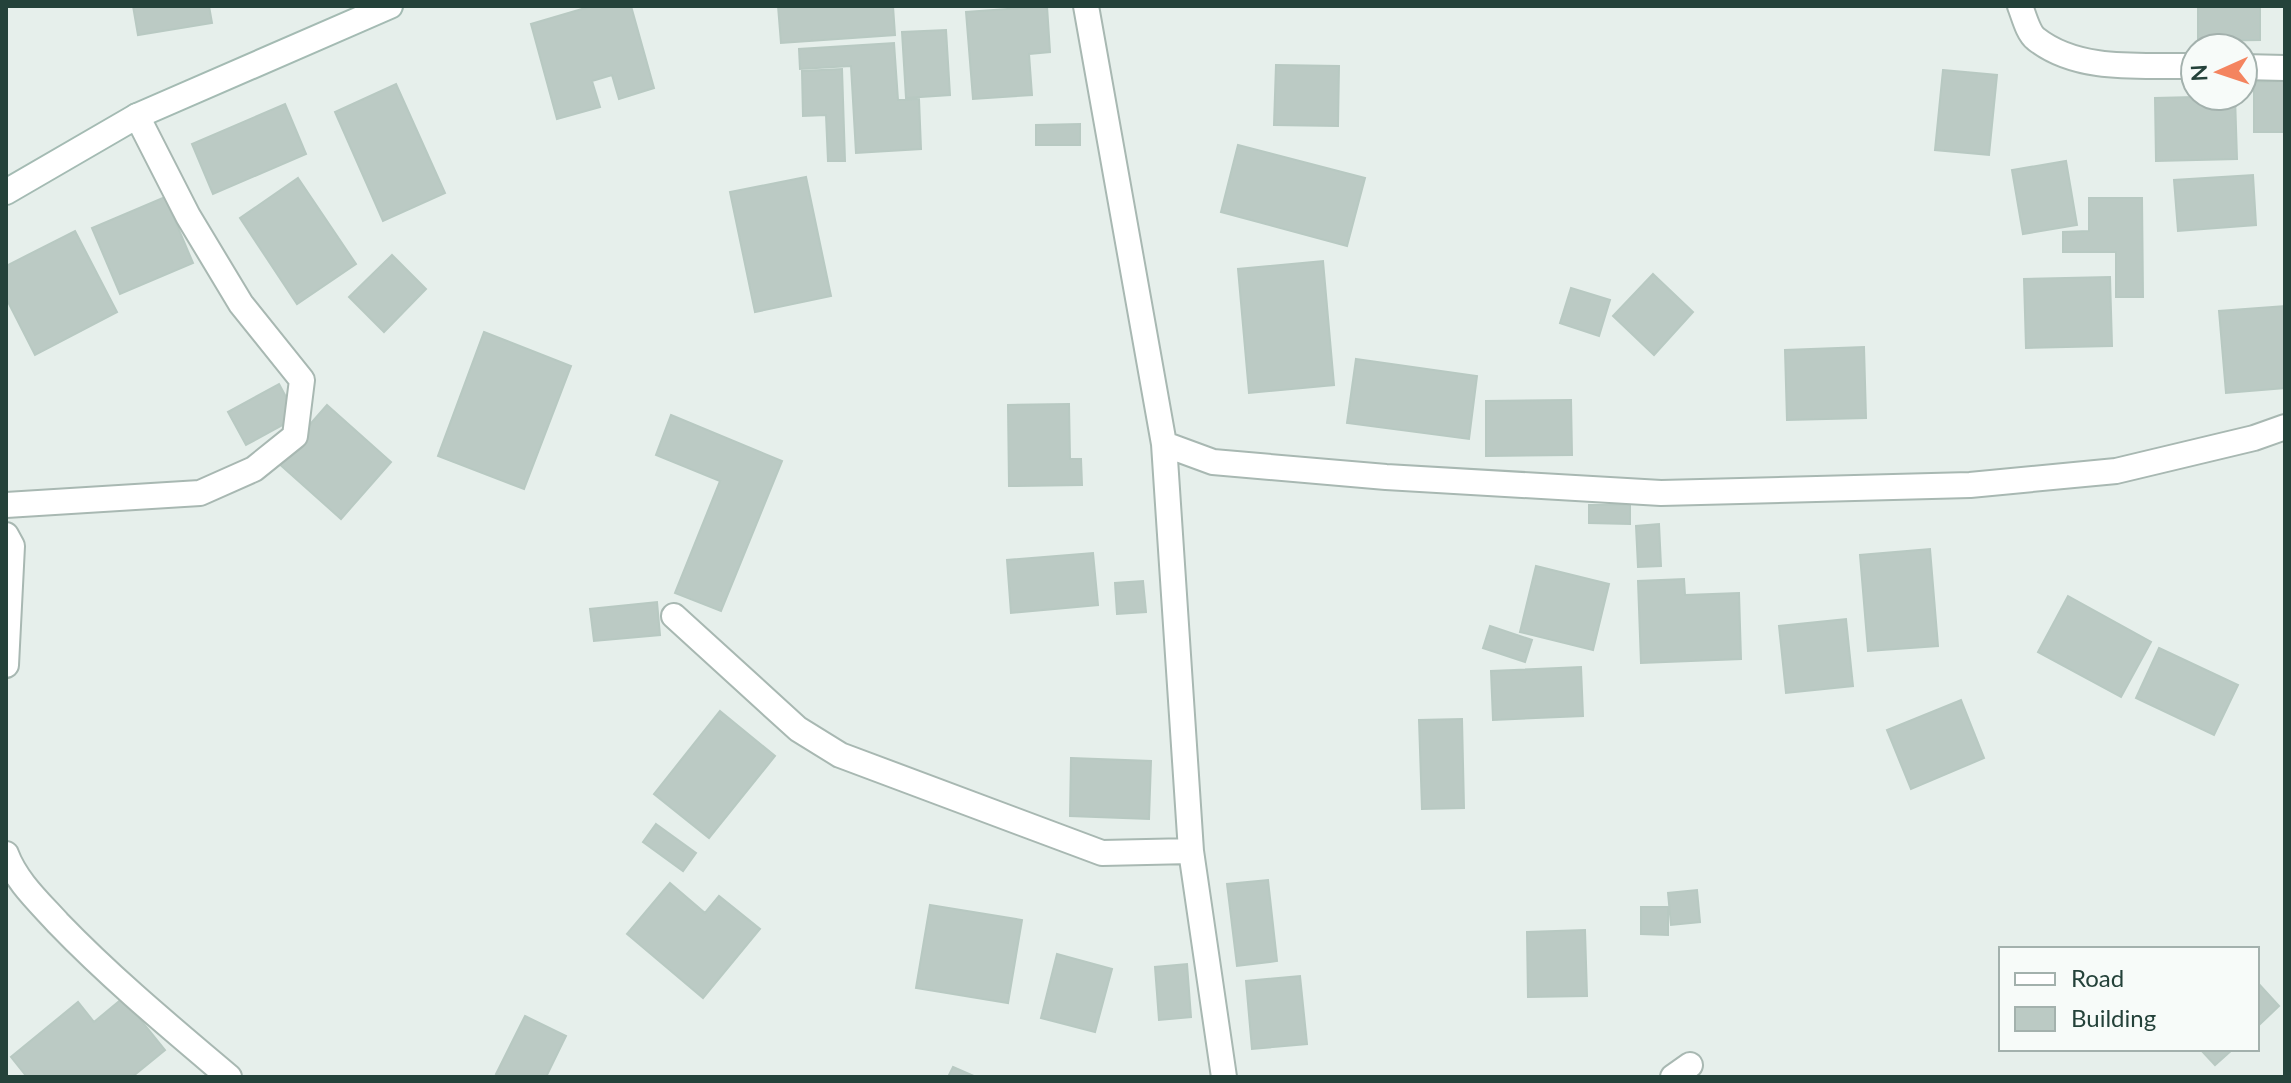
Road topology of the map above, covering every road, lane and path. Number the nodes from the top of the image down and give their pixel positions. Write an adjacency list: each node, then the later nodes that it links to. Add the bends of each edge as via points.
1 (390, 6): 7 (street)
2 (1086, 6): 10 (street)
3 (2020, 6): 4 (street, via 2034,38 2071,58)
4 (2179, 66)
5 (2259, 67): 6 (street)
6 (2285, 68)
7 (137, 116): 8 (street); 11 (street, via 241,304 302,380 295,436 254,469 200,493)
8 (6, 192)
9 (2285, 427): 10 (street, via 2116,471 1970,485 1661,493 1213,462)
10 (1164, 444): 15 (street)
11 (6, 505)
12 (6, 535): 14 (street, via 12,546)
13 (674, 616): 15 (street, via 798,729 840,755 1102,853)
14 (6, 664)
15 (1191, 851): 18 (street)
16 (6, 854): 17 (street, via 34,897 101,968)
17 (229, 1077)
18 (1224, 1077)

